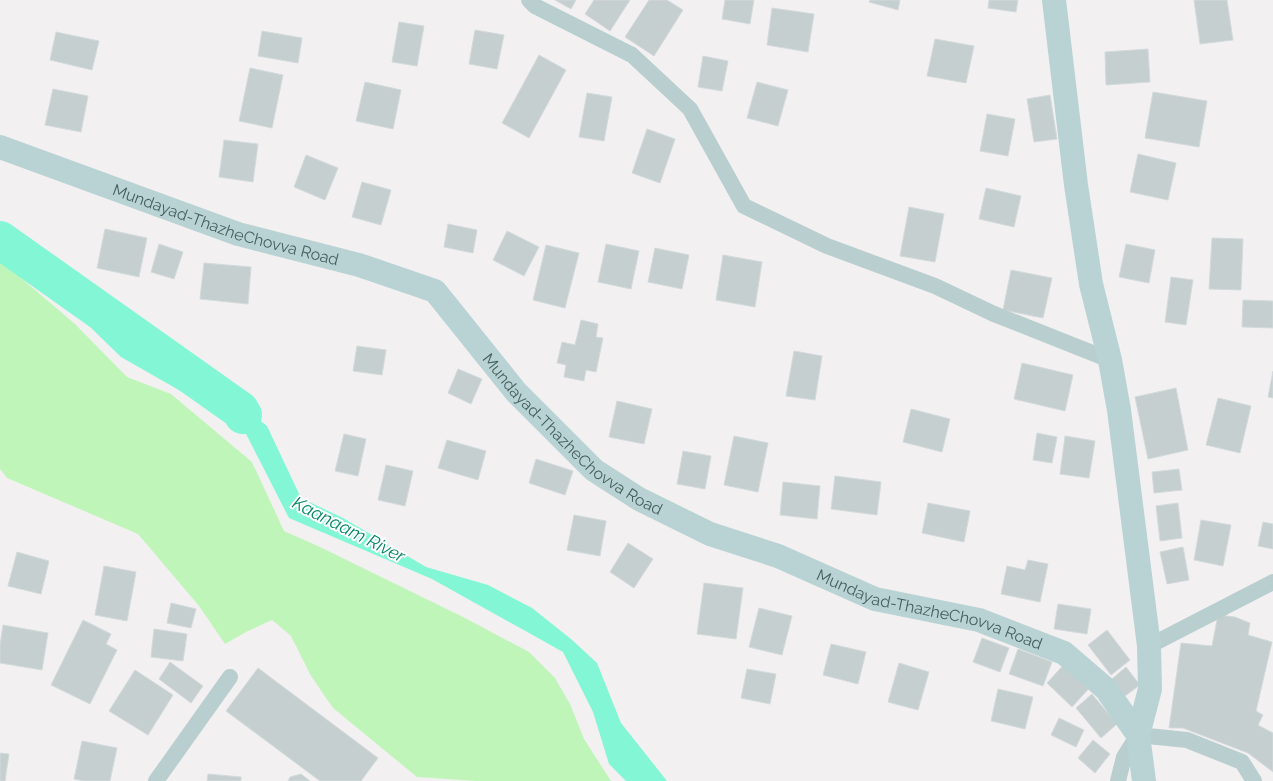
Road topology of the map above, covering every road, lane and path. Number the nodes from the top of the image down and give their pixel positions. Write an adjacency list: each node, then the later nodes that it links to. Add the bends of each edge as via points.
1 (529, 0): 4 (street, via 632,55 690,109 744,206 827,246 935,286 994,314)
2 (1054, 0): 4 (main road, via 1091,284)
3 (0, 147): 8 (main road, Mundayad-ThazheChovva Road, via 238,234 359,265 435,291 516,392 594,470 639,499 710,534 778,556 875,599 979,620 1064,653 1106,689)
4 (1110, 360): 6 (main road)
5 (1273, 582): 6 (street)
6 (1149, 646): 8 (main road, via 1150,689)
7 (230, 677): 9 (street)
8 (1138, 735): 10 (street, via 1124,757); 11 (main road); 12 (street, via 1187,740 1242,762)
9 (156, 781)
10 (1118, 781)
11 (1144, 781)
12 (1254, 781)

